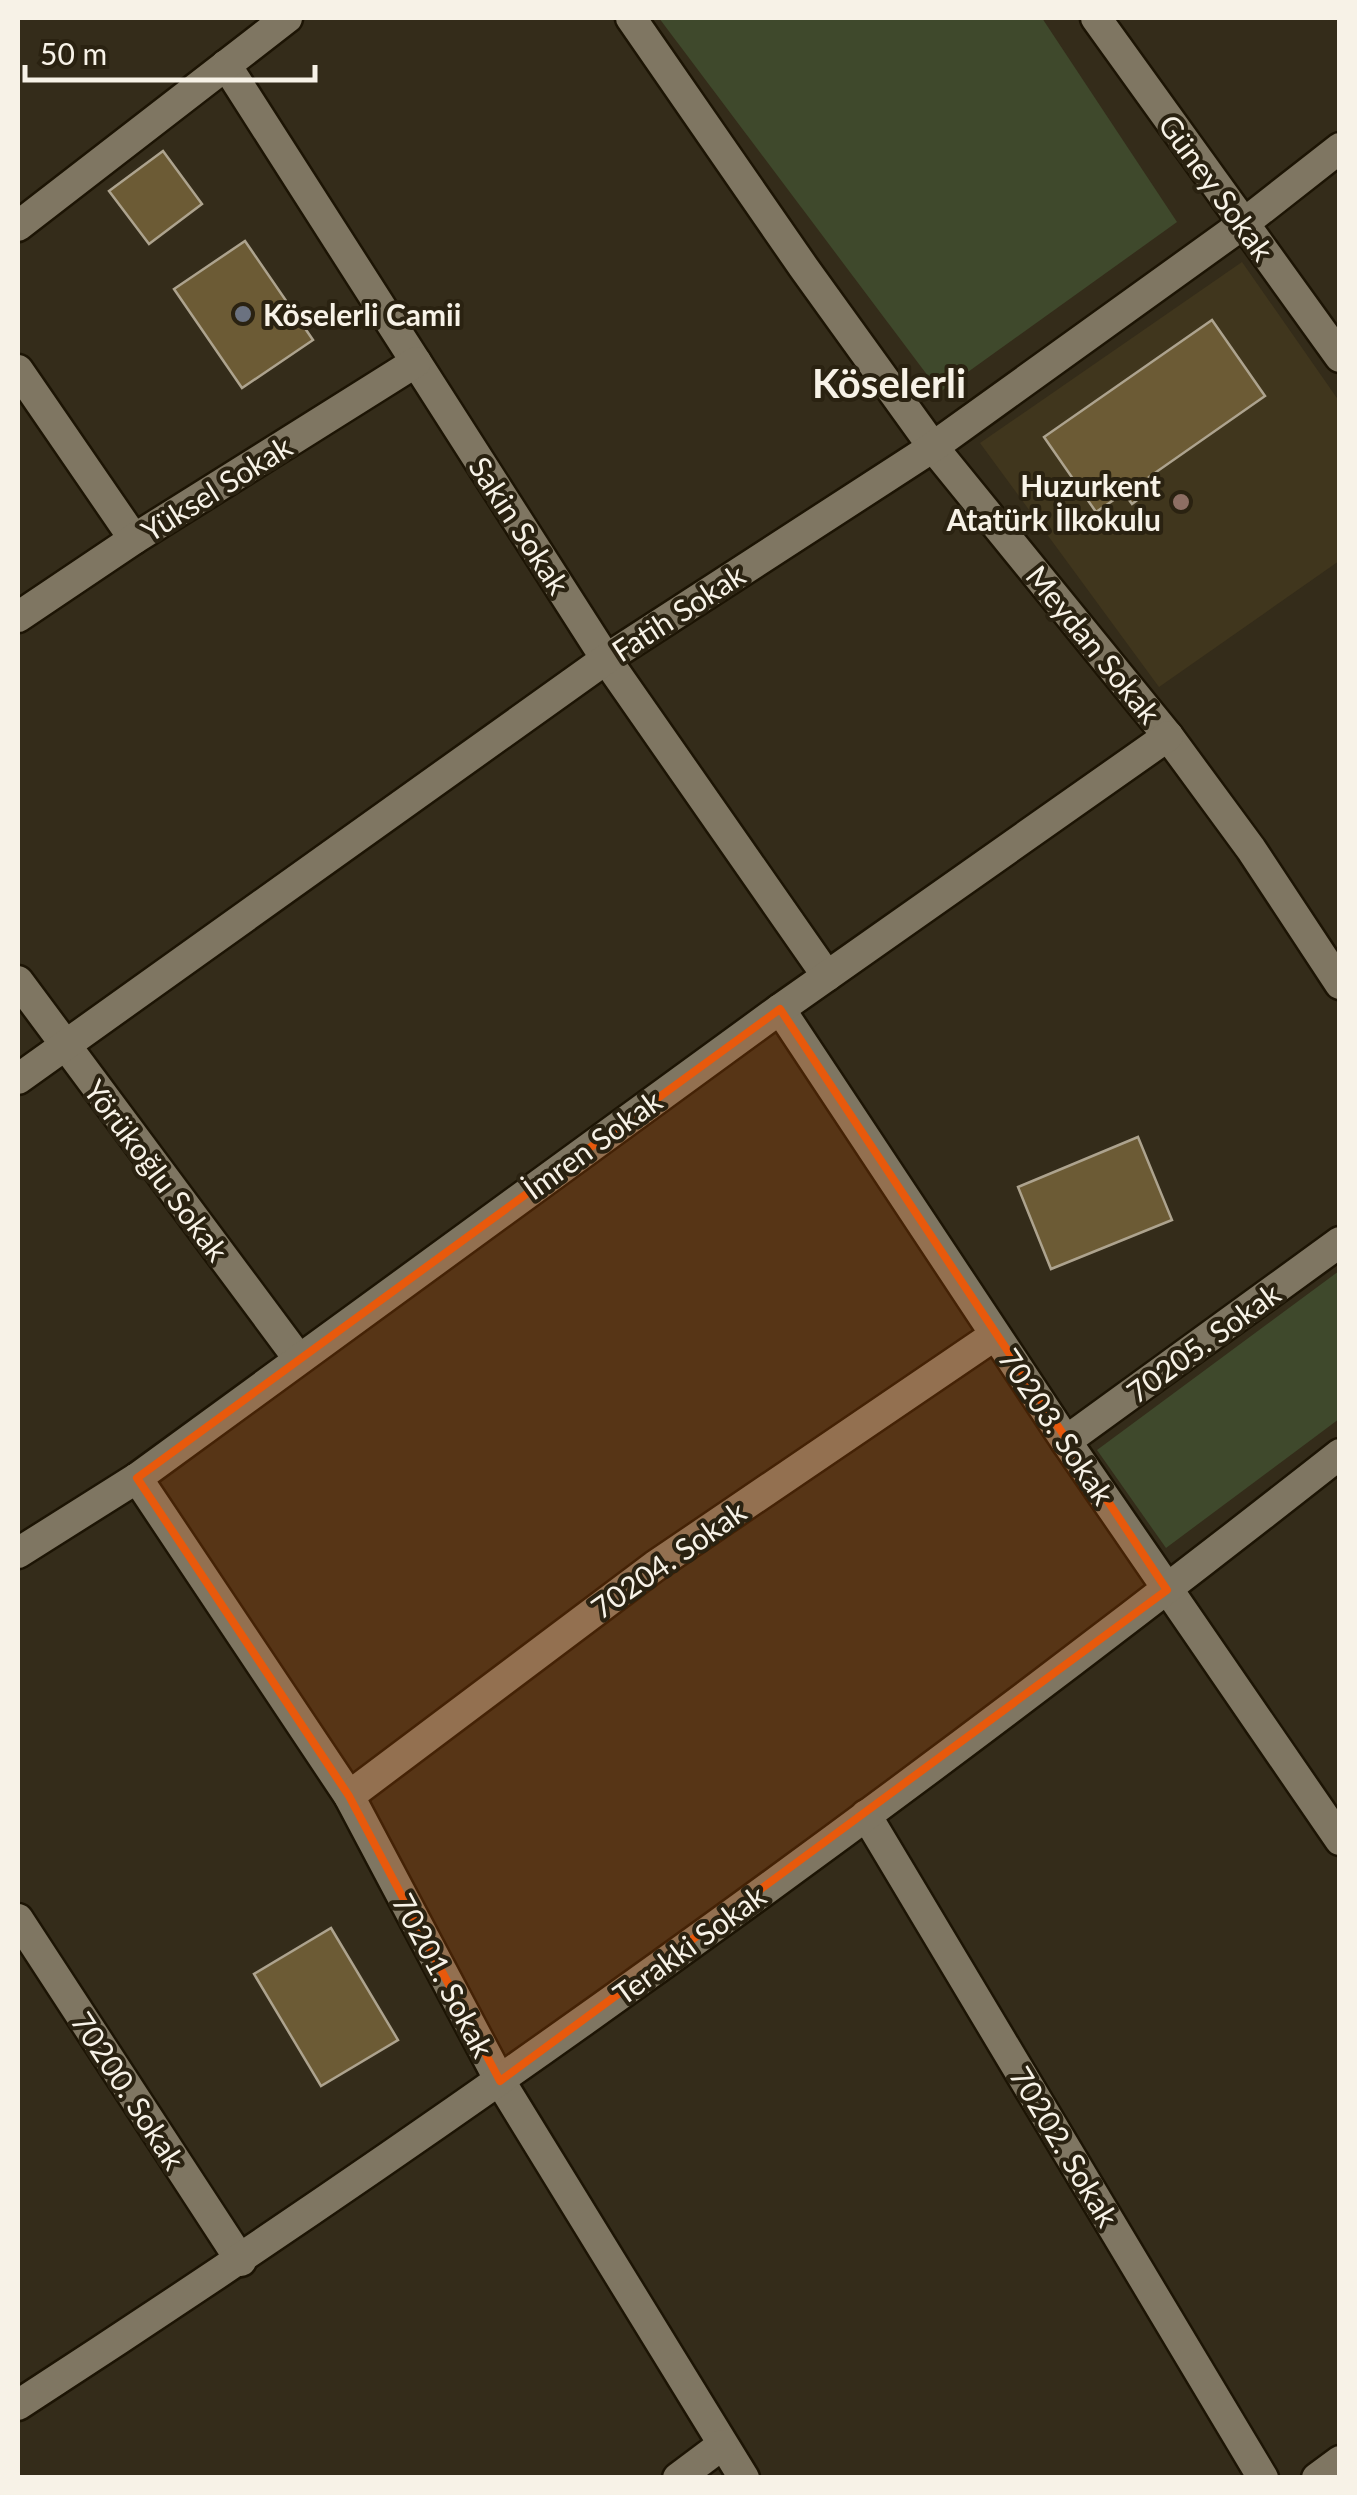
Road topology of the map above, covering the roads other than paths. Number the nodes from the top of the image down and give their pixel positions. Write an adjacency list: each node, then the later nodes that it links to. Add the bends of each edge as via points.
1 (286, 18): 4 (street)
2 (632, 18): 11 (street, Meydan Sokak)
3 (1096, 18): 6 (street, Güney Sokak)
4 (226, 65): 7 (street); 9 (street, Sakin Sokak)
5 (1340, 148): 6 (street, Fatih Sokak)
6 (1243, 224): 8 (street, Güney Sokak); 11 (street, Fatih Sokak)
7 (18, 226)
8 (1340, 357)
9 (416, 362): 12 (street, Yüksel Sokak); 14 (street, Sakin Sokak)
10 (18, 370): 12 (street)
11 (933, 447): 14 (street, Fatih Sokak); 15 (street, Meydan Sokak)
12 (134, 539): 13 (street, Yüksel Sokak)
13 (18, 617)
14 (606, 658): 16 (street, Sakin Sokak); 20 (street, Fatih Sokak)
15 (1168, 736): 16 (street, İmren Sokak); 18 (street, Meydan Sokak)
16 (827, 976): 19 (street, İmren Sokak)
17 (18, 981): 20 (street, Yörükoğlu Sokak)
18 (1340, 984)
19 (780, 1008): 23 (street, 70203. Sokak); 24 (street, İmren Sokak)
20 (64, 1045): 21 (street, Fatih Sokak); 24 (street, Yörükoğlu Sokak)
21 (18, 1079)
22 (1340, 1242): 25 (street, 70205. Sokak)
23 (995, 1335): 25 (street, 70203. Sokak); 30 (street, 70204. Sokak, via 654,1566)
24 (298, 1358): 27 (street, İmren Sokak)
25 (1066, 1442): 29 (street, 70203. Sokak)
26 (1340, 1454): 29 (street, Terakki Sokak)
27 (137, 1478): 28 (street, İmren Sokak); 30 (street, 70201. Sokak)
28 (18, 1553)
29 (1167, 1590): 31 (street, Terakki Sokak); 32 (street, 70203. Sokak)
30 (349, 1796): 34 (street, 70201. Sokak)
31 (866, 1814): 34 (street, Terakki Sokak); 41 (street, 70202. Sokak)
32 (1340, 1840)
33 (18, 1920): 35 (street, 70200. Sokak)
34 (500, 2081): 35 (street, Terakki Sokak); 37 (street, 70201. Sokak)
35 (241, 2261): 36 (street, Terakki Sokak)
36 (18, 2405)
37 (722, 2445): 39 (street); 40 (street, 70201. Sokak)
38 (1340, 2461): 42 (street)
39 (678, 2478)
40 (744, 2478)
41 (1263, 2478)
42 (1318, 2478)

